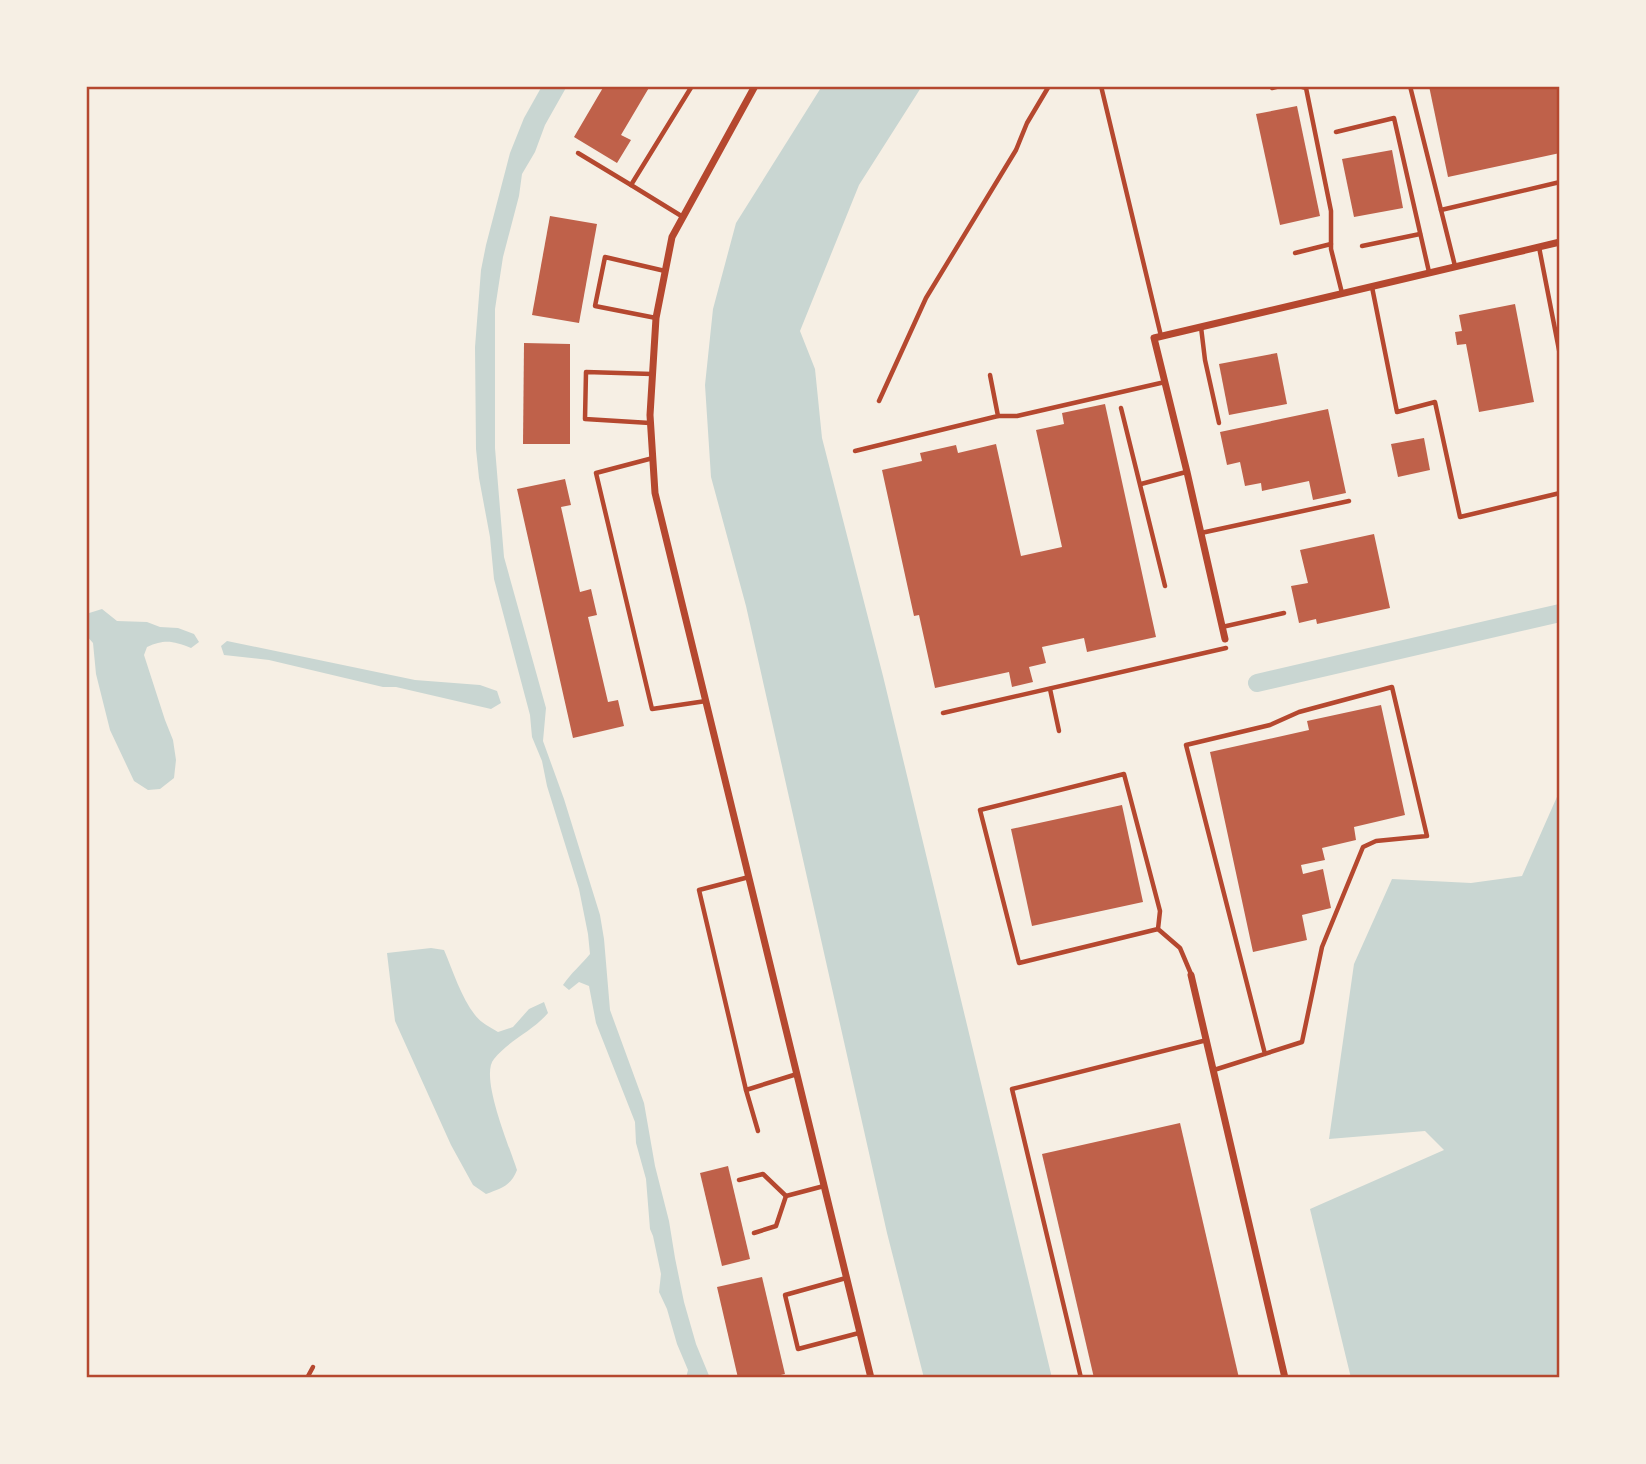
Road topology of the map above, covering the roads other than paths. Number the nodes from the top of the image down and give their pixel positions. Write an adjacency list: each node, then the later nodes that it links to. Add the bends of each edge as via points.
1 (692, 86): 12 (lane)
2 (755, 86): 14 (street)
3 (1049, 86): 33 (lane, via 1016,150 926,298)
4 (1101, 86): 28 (lane)
5 (1280, 86): 8 (lane)
6 (1299, 86): 17 (lane, via 1306,88 1331,211)
7 (1410, 86): 13 (lane)
8 (1272, 88)
9 (1336, 132): 15 (lane, via 1394,118)
10 (578, 153): 12 (lane)
11 (1560, 182): 13 (lane)
12 (631, 185): 14 (lane)
13 (1441, 210): 21 (lane)
14 (683, 217): 22 (street, via 672,237)
15 (1420, 234): 18 (lane); 23 (lane)
16 (1560, 242): 19 (street)
17 (1331, 244): 20 (lane); 25 (lane)
18 (1362, 246)
19 (1539, 247): 21 (street); 29 (lane)
20 (1295, 253)
21 (1455, 267): 23 (street)
22 (665, 271): 26 (street); 26 (lane, via 605,257 595,306)
23 (1429, 273): 24 (street)
24 (1371, 286): 25 (street); 42 (lane, via 1397,412 1435,402 1460,517)
25 (1342, 293): 27 (street)
26 (656, 318): 30 (street)
27 (1201, 327): 28 (street); 37 (lane)
28 (1158, 337): 32 (street)
29 (1560, 355)
30 (652, 374): 36 (street); 36 (lane, via 586,372 585,419)
31 (990, 375): 35 (lane)
32 (1165, 382): 35 (lane, via 1017,416); 40 (street)
33 (879, 401)
34 (1121, 408): 41 (lane)
35 (998, 416): 38 (lane)
36 (650, 423): 39 (street)
37 (1219, 423)
38 (855, 451)
39 (653, 458): 51 (street, via 655,494); 51 (lane, via 596,473 652,709)
40 (1187, 471): 41 (lane); 44 (street)
41 (1140, 484): 45 (lane)
42 (1560, 493)
43 (1349, 501): 44 (lane)
44 (1201, 533): 47 (street)
45 (1165, 586)
46 (1284, 613): 47 (lane)
47 (1222, 627): 48 (street)
48 (1225, 639)
49 (1226, 648): 50 (lane)
50 (1049, 689): 52 (lane); 53 (lane)
51 (707, 701): 54 (street)
52 (943, 713)
53 (1059, 731)
54 (749, 877): 60 (street); 61 (lane, via 699,890)
55 (1158, 929): 55 (lane, via 1019,963 981,810 1124,775 1160,911); 56 (lane, via 1180,948)
56 (1192, 975): 57 (street)
57 (1207, 1040): 59 (street); 72 (lane, via 1012,1089)
58 (1265, 1054): 58 (lane, via 1302,1042 1322,947 1363,847 1376,841 1427,836 1392,687 1299,712 1270,725 1186,745); 59 (lane)
59 (1214, 1070): 73 (street)
60 (797, 1074): 61 (lane); 64 (street)
61 (747, 1090): 62 (lane)
62 (758, 1132)
63 (739, 1180): 65 (lane, via 763,1174)
64 (824, 1185): 65 (lane); 67 (street)
65 (786, 1196): 66 (lane, via 776,1226)
66 (754, 1233)
67 (847, 1277): 68 (street); 68 (lane, via 785,1295 798,1349)
68 (860, 1332): 71 (street)
69 (313, 1367): 70 (lane)
70 (307, 1378)
71 (871, 1378)
72 (1081, 1378)
73 (1285, 1378)

